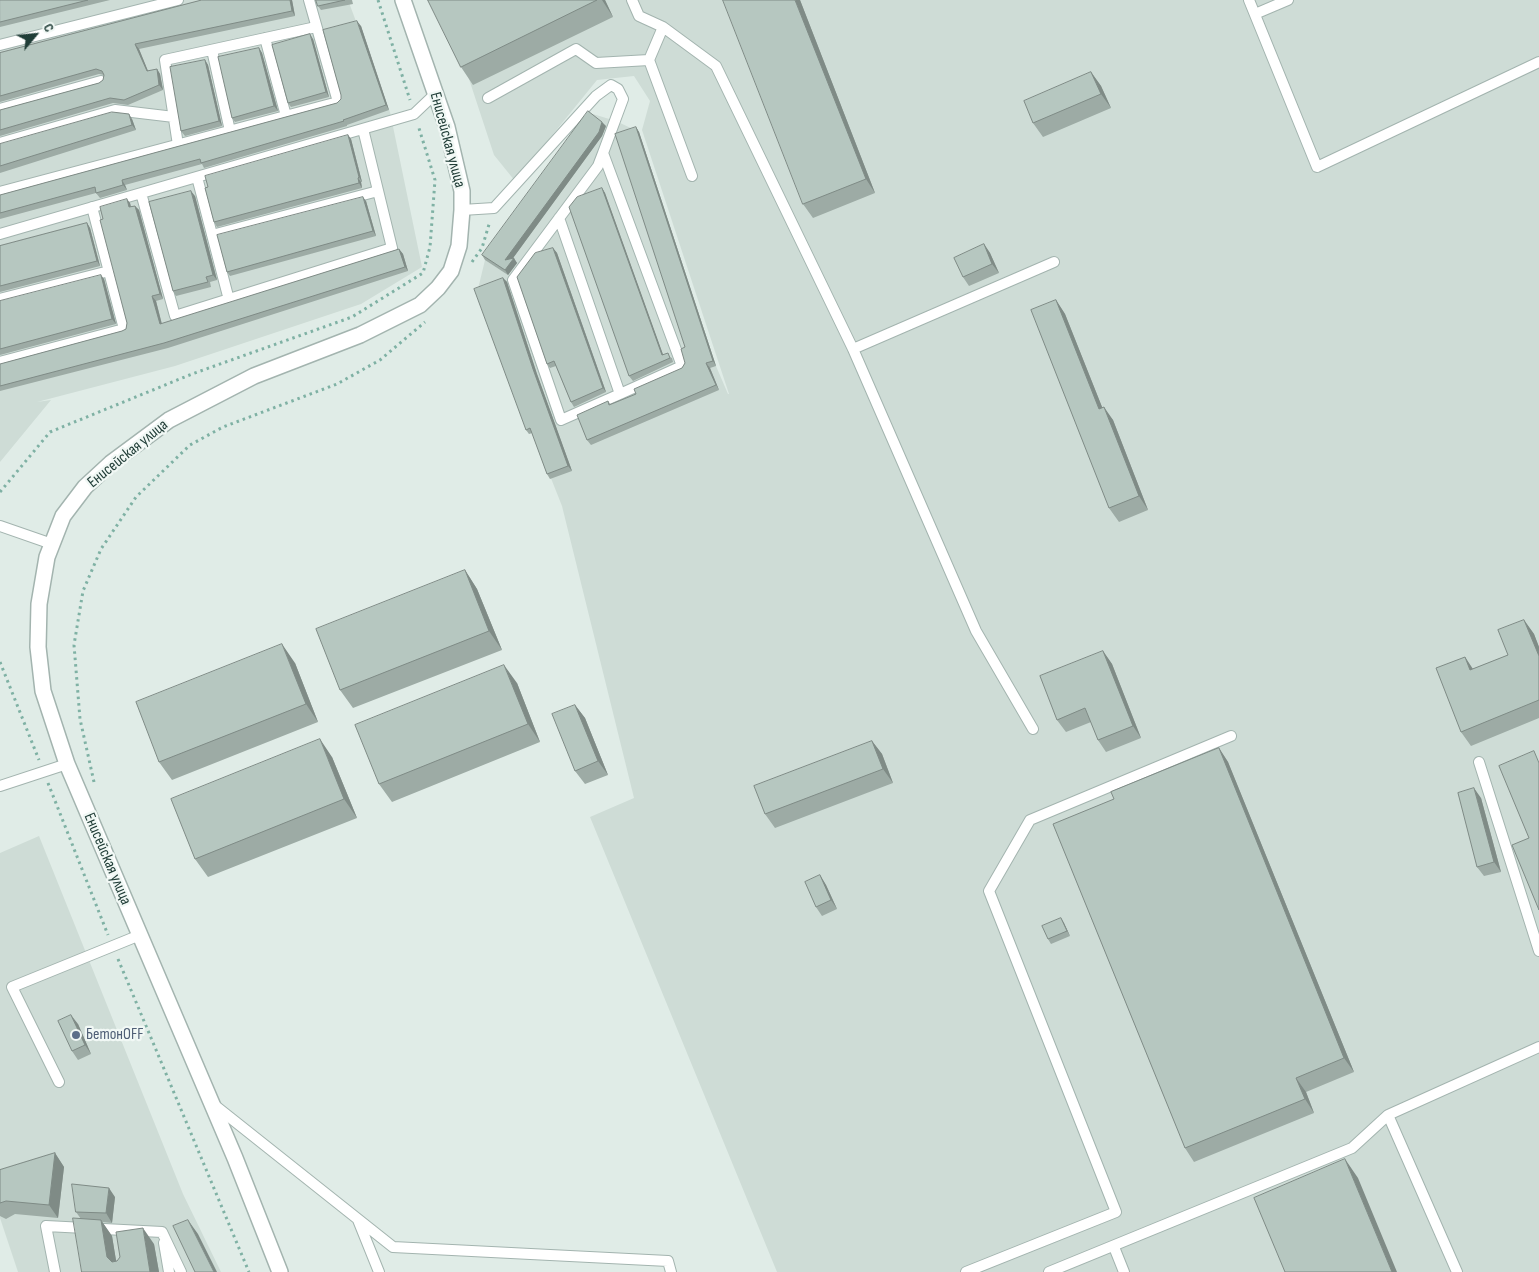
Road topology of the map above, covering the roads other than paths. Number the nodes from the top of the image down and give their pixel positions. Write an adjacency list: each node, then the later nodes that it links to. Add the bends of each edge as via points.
1 (178, 0): 11 (lane)
2 (309, 0): 8 (lane)
3 (403, 0): 16 (street, Енисейская улица)
4 (632, 0): 9 (lane, via 638,16)
5 (1249, 0): 7 (lane)
6 (1288, 0): 7 (lane)
7 (1255, 14): 14 (lane, via 1317,167)
8 (316, 27): 10 (lane); 19 (lane, via 338,102)
9 (663, 27): 13 (lane); 40 (lane, via 716,66)
10 (265, 38): 12 (lane); 19 (lane)
11 (0, 45)
12 (212, 50): 20 (lane, via 165,60); 22 (lane)
13 (649, 60): 17 (lane, via 596,63 576,49); 26 (lane)
14 (1539, 62)
15 (101, 81): 18 (lane)
16 (435, 94): 21 (lane, via 414,114); 32 (street, Енисейская улица, via 447,127 462,191)
17 (488, 98)
18 (0, 109)
19 (286, 116): 22 (lane)
20 (174, 118): 23 (lane, via 114,110); 24 (lane)
21 (363, 128): 27 (lane); 28 (lane)
22 (230, 131): 24 (lane)
23 (0, 143)
24 (178, 145): 29 (lane)
25 (603, 153): 32 (lane, via 623,99 618,89 611,85 596,96 494,208); 33 (lane, via 598,166); 42 (lane, via 682,366)
26 (692, 176)
27 (197, 177): 30 (lane); 35 (lane)
28 (378, 191): 35 (lane); 39 (lane, via 392,248)
29 (0, 192)
30 (140, 193): 31 (lane); 39 (lane, via 176,316)
31 (92, 207): 34 (lane); 37 (lane)
32 (462, 210): 44 (street, Енисейская улица, via 459,246 451,270 430,297 360,335 254,376 169,420 111,463 85,487 63,516)
33 (559, 218): 42 (lane); 42 (lane, via 514,280 561,420)
34 (0, 234)
35 (212, 235): 39 (lane)
36 (1054, 262): 40 (lane)
37 (109, 271): 38 (lane); 41 (lane, via 124,329)
38 (0, 299)
39 (229, 300)
40 (853, 349): 45 (lane, via 976,630)
41 (0, 362)
42 (620, 394)
43 (0, 526): 44 (lane)
44 (52, 544): 48 (street, Енисейская улица, via 39,604 38,647 43,691)
45 (1033, 729)
46 (1231, 736): 65 (lane, via 1030,820 989,892 1116,1212)
47 (1479, 762): 51 (lane)
48 (67, 764): 49 (lane); 50 (street, Енисейская улица)
49 (0, 786)
50 (140, 935): 53 (lane, via 12,988); 54 (street, Енисейская улица)
51 (1539, 951)
52 (1539, 1047): 55 (lane)
53 (59, 1082)
54 (211, 1102): 56 (lane); 62 (street, Енисейская улица)
55 (1388, 1114): 58 (lane, via 1352,1148); 68 (lane)
56 (358, 1219): 63 (lane); 64 (lane, via 393,1247 668,1261)
57 (162, 1232): 59 (lane, via 119,1234 46,1226); 60 (lane); 61 (lane)
58 (1114, 1247): 66 (lane); 67 (lane)
59 (56, 1272)
60 (169, 1272)
61 (181, 1272)
62 (280, 1272)
63 (379, 1272)
64 (671, 1272)
65 (966, 1272)
66 (1050, 1272)
67 (1124, 1272)
68 (1457, 1272)

